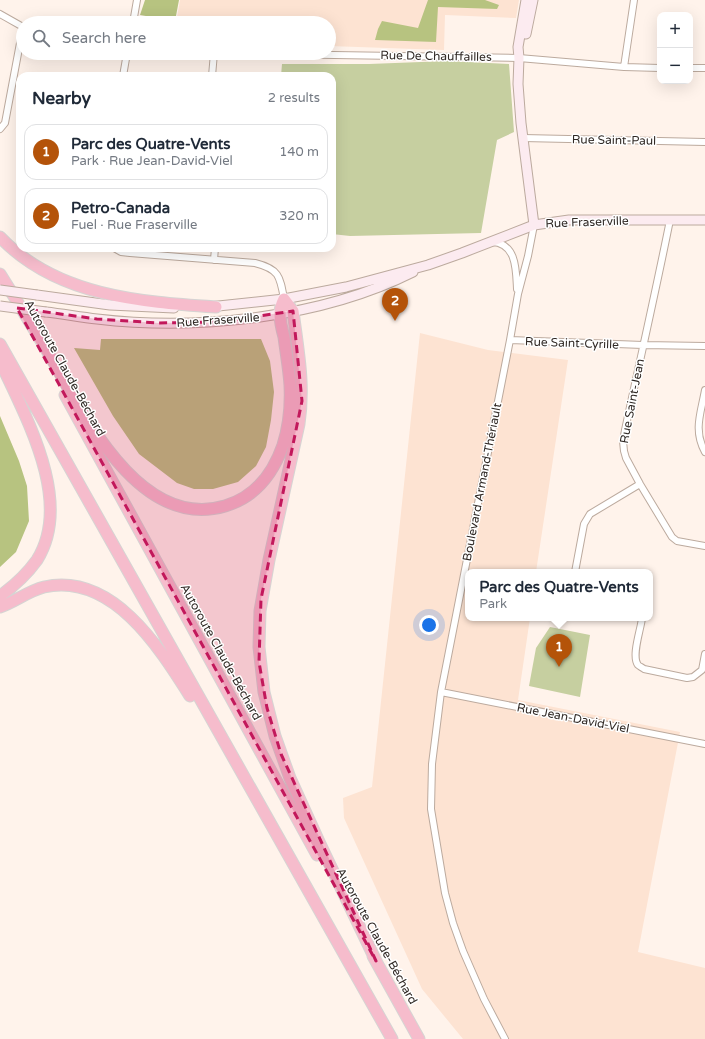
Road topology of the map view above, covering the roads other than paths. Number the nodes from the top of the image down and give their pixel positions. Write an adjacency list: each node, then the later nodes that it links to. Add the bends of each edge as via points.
1 (137, 0): 6 (street)
2 (526, 0): 9 (main road, Boulevard Armand-Thériault, via 518,47)
3 (533, 0): 9 (main road, Boulevard Armand-Thériault)
4 (634, 0): 13 (street)
5 (0, 14): 7 (street)
6 (134, 16)
7 (16, 23)
8 (336, 55): 9 (street, Rue De Chauffailles)
9 (519, 58): 13 (street, Rue De Chauffailles); 20 (main road, Boulevard Armand-Thériault, via 518,84)
10 (17, 60): 19 (street, via 5,123)
11 (126, 60): 17 (street)
12 (213, 60): 18 (street)
13 (624, 67): 14 (street, Rue De Chauffailles)
14 (657, 68)
15 (693, 68): 16 (street)
16 (705, 68)
17 (125, 72)
18 (212, 72)
19 (0, 129)
20 (523, 138): 21 (street, Rue Saint-Paul); 24 (main road, Boulevard Armand-Thériault)
21 (705, 142)
22 (670, 220): 23 (main road, Rue Fraserville); 24 (main road, Rue Fraserville, via 569,220); 42 (street, Rue Saint-Jean)
23 (705, 220)
24 (534, 224): 26 (main road, Rue Fraserville); 34 (street, Boulevard Armand-Thériault)
25 (0, 237): 37 (highway, via 33,265 73,284 132,299)
26 (489, 242): 30 (main road, Rue Fraserville); 34 (street, via 498,242 511,252 516,264)
27 (121, 252): 29 (street)
28 (215, 252): 29 (street)
29 (214, 260): 35 (street, via 255,263 271,268 278,276)
30 (428, 265): 35 (main road, Rue Fraserville, via 346,287); 38 (main road, Rue Fraserville, via 379,287 340,300)
31 (0, 274): 39 (highway, via 83,411 116,459 151,492 187,508 207,509 239,500 254,491 276,462 288,425 290,400)
32 (0, 278): 59 (highway, Autoroute Claude-Béchard)
33 (0, 290): 37 (main road, Rue Fraserville, bridge, via 133,307)
34 (518, 294): 40 (street, Boulevard Armand-Thériault)
35 (284, 299): 37 (main road, Rue Fraserville); 38 (highway); 39 (highway)
36 (0, 306): 39 (main road, Rue Fraserville, bridge, via 97,319 159,323 219,322)
37 (216, 307)
38 (292, 311): 39 (main road, Rue Fraserville); 59 (highway, via 301,365 302,401 261,599 261,675 271,724 290,778)
39 (280, 314)
40 (510, 340): 42 (street, Rue Saint-Cyrille); 49 (street, Boulevard Armand-Thériault)
41 (0, 344): 58 (highway)
42 (643, 345): 43 (street, Rue Saint-Cyrille); 47 (street, Rue Saint-Jean, via 623,441 626,458)
43 (705, 346)
44 (0, 361): 52 (highway, via 40,456 47,480 50,512 48,532 37,559 24,575)
45 (705, 390): 46 (street, via 698,432)
46 (705, 452)
47 (640, 484): 48 (street, Rue Saint-Jean, via 672,537 677,541); 50 (street, via 590,514 584,524)
48 (705, 546)
49 (465, 569)
50 (576, 569)
51 (465, 570): 56 (street, Boulevard Armand-Thériault)
52 (0, 596)
53 (0, 608): 58 (highway, via 37,590 65,585 94,592 125,612 150,638 180,680)
54 (641, 621): 55 (street, via 635,652 638,665 644,669 693,677 702,670)
55 (705, 654)
56 (441, 692): 57 (street, Rue Jean-David-Viel); 62 (street, Boulevard Armand-Thériault, via 432,764 431,809 445,893 463,951)
57 (705, 744)
58 (298, 873): 60 (highway)
59 (376, 960): 61 (highway, Autoroute Claude-Béchard)
60 (392, 1039)
61 (419, 1039)
62 (505, 1039)

